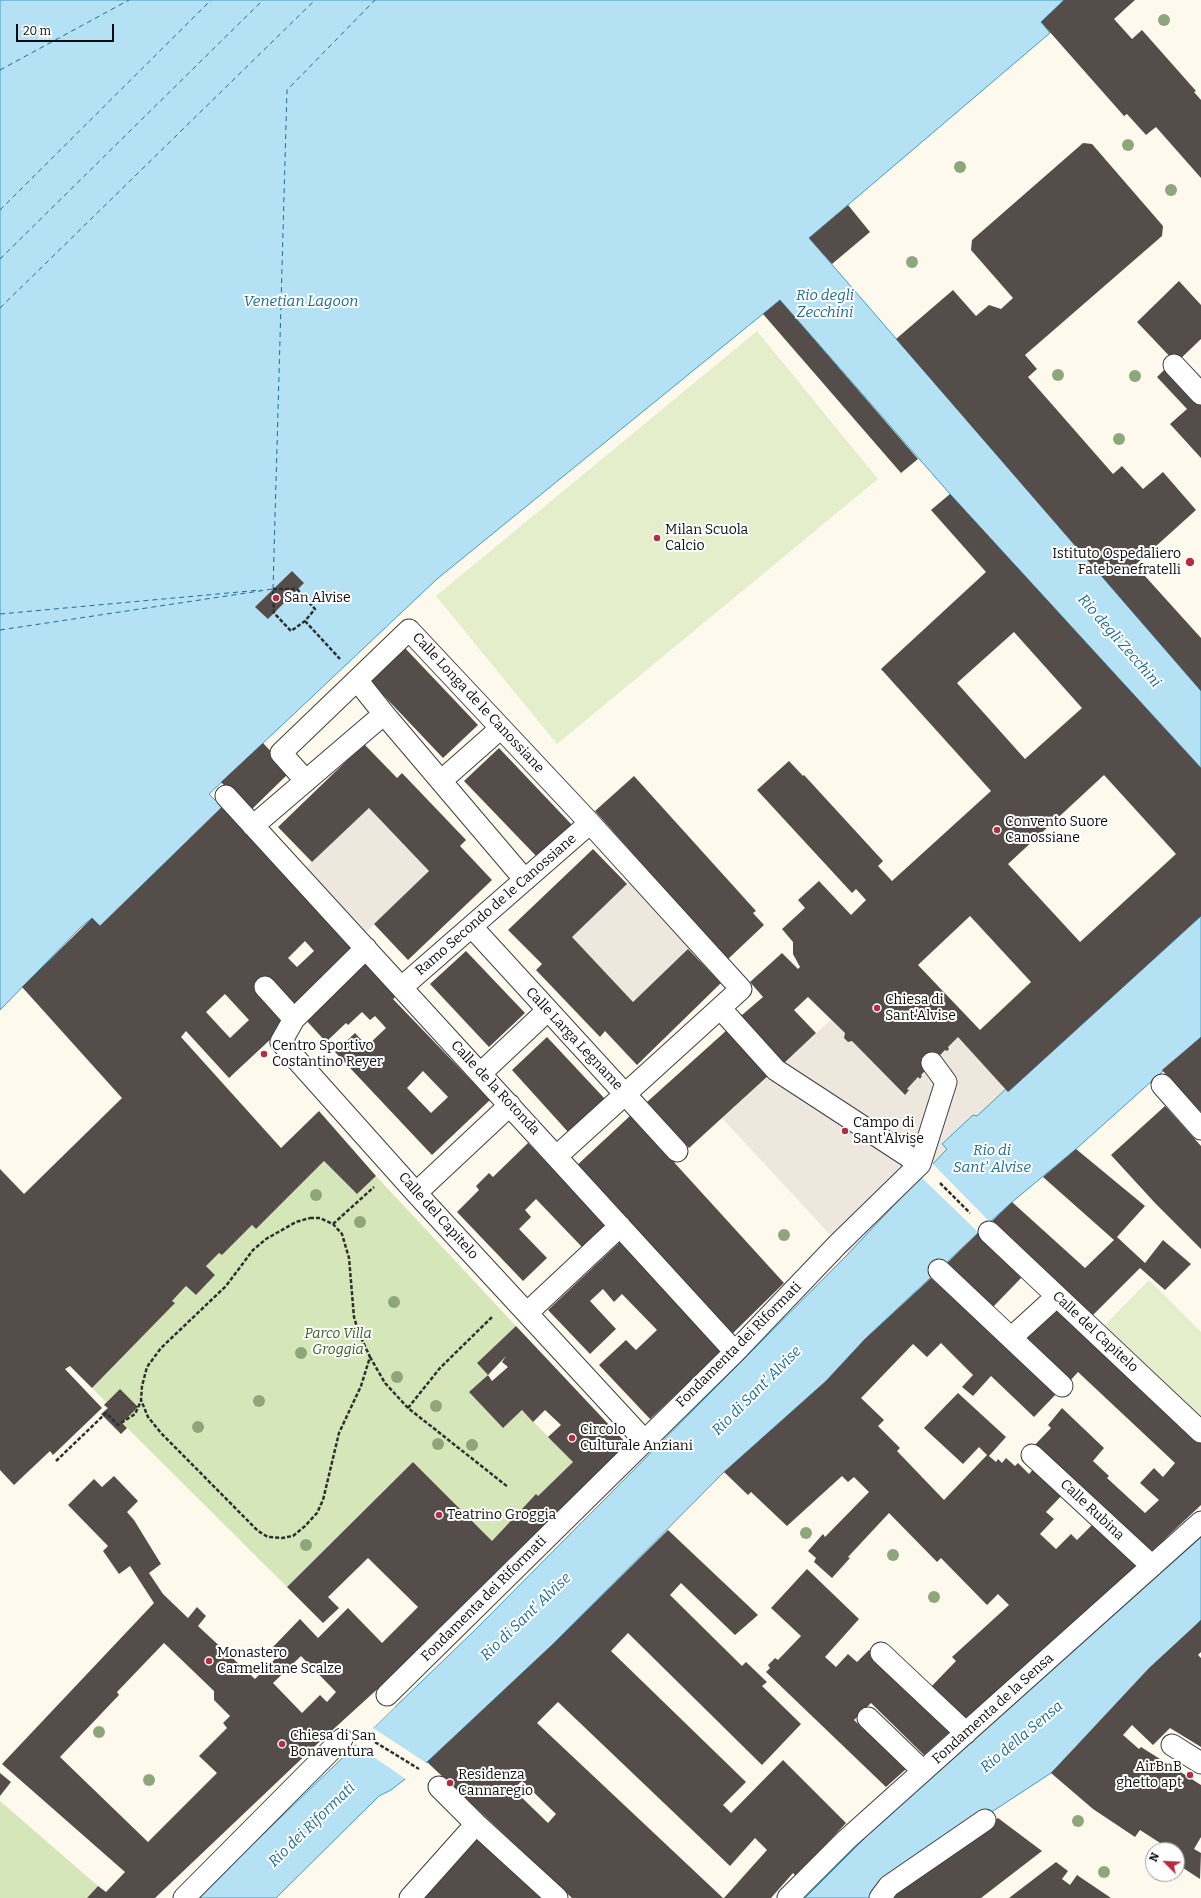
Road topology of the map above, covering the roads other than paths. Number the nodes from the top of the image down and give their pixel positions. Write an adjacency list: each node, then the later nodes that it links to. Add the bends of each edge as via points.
1 (1174, 365): 2 (street)
2 (1201, 394)
3 (357, 680): 4 (street); 5 (street, Calle Longa de le Canossiane, via 409,630); 7 (street, via 281,753)
4 (384, 714): 6 (street); 7 (street)
5 (501, 728): 6 (street); 9 (street, Calle Longa de le Canossiane)
6 (441, 780): 11 (street)
7 (306, 781): 10 (street)
8 (226, 796): 10 (street)
9 (590, 823): 11 (street, Ramo Secondo de le Canossiane); 16 (street, Calle Longa de le Canossiane, via 741,989)
10 (253, 826): 13 (street, Calle de la Rotonda)
11 (525, 880): 12 (street, Ramo Secondo de le Canossiane)
12 (472, 927): 15 (street, Ramo Secondo de le Canossiane); 17 (street, Calle Larga Legname)
13 (366, 948): 15 (street, Calle de la Rotonda); 18 (street)
14 (265, 986): 18 (street)
15 (402, 988): 20 (street, Calle de la Rotonda)
16 (720, 1008): 22 (street); 27 (street, via 776,1070)
17 (548, 1010): 20 (street); 22 (street, Calle Larga Legname)
18 (294, 1018): 28 (street, Calle del Capitelo, via 281,1042)
19 (932, 1063): 27 (street, via 946,1082)
20 (481, 1073): 23 (street, Calle de la Rotonda)
21 (1162, 1085): 24 (street)
22 (625, 1093): 25 (street, Calle Larga Legname); 26 (street)
23 (510, 1105): 26 (street, Calle de la Rotonda); 28 (street)
24 (1201, 1129)
25 (677, 1151)
26 (556, 1156): 29 (street, Calle de la Rotonda)
27 (920, 1164): 35 (street, Fondamenta dei Riformati, via 838,1244)
28 (416, 1193): 33 (street, Calle del Capitelo)
29 (620, 1226): 33 (street); 35 (street, Calle de la Rotonda)
30 (989, 1232): 32 (street, Calle del Capitelo)
31 (939, 1270): 34 (street)
32 (1057, 1296): 34 (street); 37 (street, Calle del Capitelo)
33 (527, 1313): 38 (street, Calle del Capitelo)
34 (1011, 1338): 36 (street)
35 (735, 1352): 38 (street, Fondamenta dei Riformati)
36 (1062, 1386)
37 (1201, 1432)
38 (644, 1440): 43 (street, Fondamenta dei Riformati)
39 (1032, 1455): 41 (street, Calle Rubina)
40 (1201, 1522): 41 (street, Fondamenta de la Sensa)
41 (1152, 1566): 45 (street, Fondamenta de la Sensa)
42 (881, 1653): 45 (street)
43 (387, 1695)
44 (868, 1718): 49 (street)
45 (966, 1733): 49 (street, Fondamenta de la Sensa)
46 (342, 1739): 53 (street)
47 (1172, 1746): 48 (street)
48 (1201, 1763)
49 (923, 1771): 56 (street, Fondamenta de la Sensa, via 846,1840)
50 (439, 1787): 52 (street)
51 (985, 1820): 57 (street, via 889,1886)
52 (476, 1824): 54 (street); 55 (street)
53 (184, 1898)
54 (410, 1898)
55 (557, 1898)
56 (788, 1898)
57 (880, 1898)

